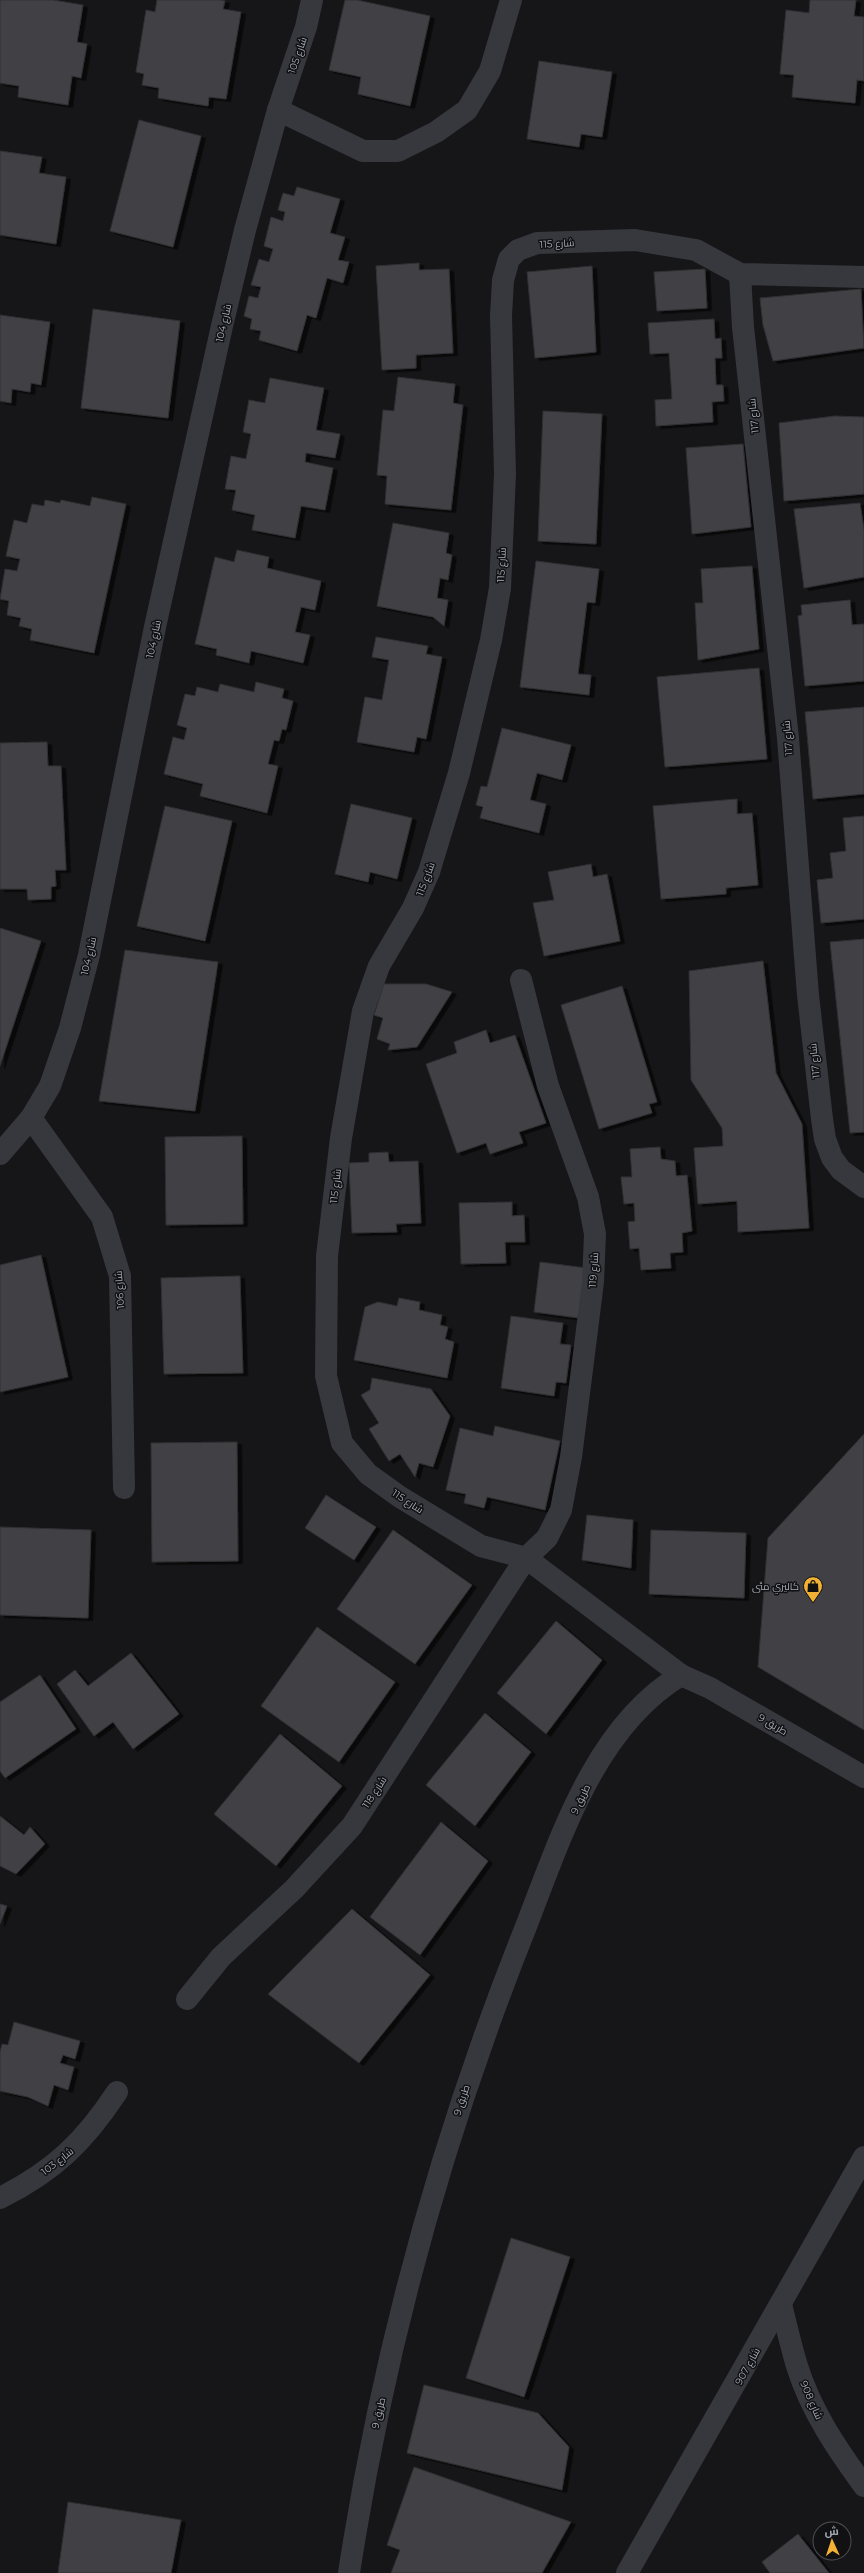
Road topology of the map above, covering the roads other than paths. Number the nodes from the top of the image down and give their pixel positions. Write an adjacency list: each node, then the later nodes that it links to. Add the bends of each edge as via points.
1 (312, 0): 3 (street, شارع 105, via 306,27)
2 (511, 0): 3 (street, via 490,71 467,110 436,132 398,151 363,151)
3 (278, 110): 7 (street, شارع 104, via 245,230 190,466 89,955 70,1028 50,1086)
4 (740, 274): 5 (street, شارع 115); 9 (street, شارع 117, via 744,335 788,738 797,874 816,1077 825,1139 832,1158 841,1170); 11 (street, شارع 115, via 696,250 635,240 537,243 518,250 509,259 503,280 501,316 504,527 500,588 491,640 459,773 429,872 413,908 379,966 363,1011 350,1076 327,1256 326,1288 326,1376 342,1443 368,1474 400,1497 481,1546)
5 (864, 277)
6 (521, 980): 11 (street, شارع 119, via 548,1086 588,1197 595,1234 593,1282 561,1510 546,1538)
7 (31, 1118): 8 (street, شارع 104); 10 (street, شارع 106, via 102,1217 120,1276)
8 (0, 1154)
9 (864, 1188)
10 (124, 1488)
11 (526, 1558): 12 (street, شارع 115); 14 (street, شارع 118, via 352,1826 294,1889 221,1957)
12 (681, 1675): 13 (street, 9 طريق, via 726,1697); 20 (street, طريق 9, via 656,1691 639,1707 619,1730 592,1775 560,1839 501,1987 438,2173 399,2321 373,2433)
13 (864, 1777)
14 (187, 1999)
15 (117, 2092): 17 (street, شارع 103, via 94,2126 71,2152 24,2186)
16 (864, 2157): 18 (street, شارع 907)
17 (0, 2198)
18 (781, 2304): 19 (street, شارع 908, via 797,2367 817,2414 836,2448); 21 (street, شارع 907)
19 (864, 2486)
20 (349, 2573)
21 (627, 2573)

